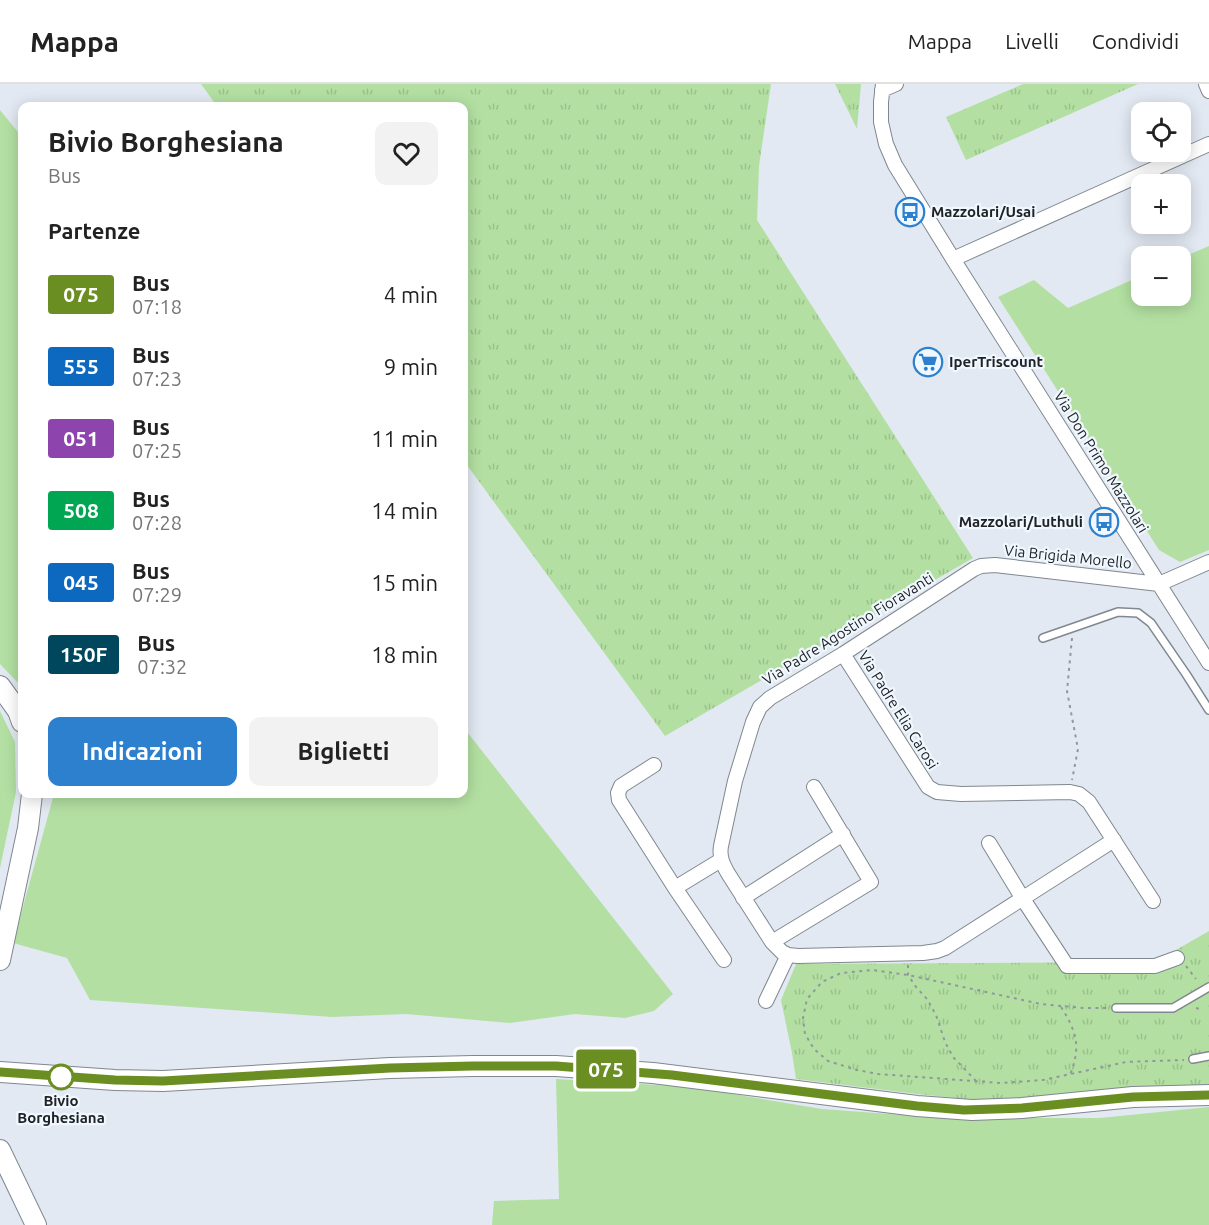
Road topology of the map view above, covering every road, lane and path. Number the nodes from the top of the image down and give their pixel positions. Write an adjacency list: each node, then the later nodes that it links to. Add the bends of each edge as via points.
1 (896, 84): 3 (street)
2 (1206, 84): 4 (street)
3 (883, 87): 6 (street, Via Don Primo Mazzolari, via 881,122 890,154)
4 (1209, 91)
5 (1209, 144): 6 (street)
6 (953, 260): 9 (street, Via Don Primo Mazzolari)
7 (1209, 562): 9 (street)
8 (974, 569): 9 (street, Via Brigida Morello, via 996,565); 12 (street, Via Padre Agostino Fioravanti)
9 (1159, 584): 13 (street, Via Don Primo Mazzolari)
10 (1073, 627): 11 (lane); 15 (lane, via 1118,612 1143,615); 19 (path, via 1067,691 1078,749)
11 (1043, 638)
12 (843, 654): 19 (street, Via Padre Elia Carosi, via 933,791); 24 (street, Via Padre Agostino Fioravanti, via 770,698 757,712 735,781)
13 (1209, 663)
14 (0, 686): 16 (main road)
15 (1209, 710)
16 (18, 711)
17 (654, 765): 25 (street, via 621,786 618,796)
18 (814, 787): 21 (street)
19 (1070, 792): 22 (street, via 1087,800)
20 (32, 798): 32 (main road)
21 (843, 834): 26 (street); 29 (street, via 871,882)
22 (1114, 840): 27 (street); 28 (street)
23 (989, 843): 27 (street)
24 (721, 860): 25 (street); 26 (street)
25 (675, 888): 33 (street)
26 (743, 898): 29 (street)
27 (1023, 899): 30 (street, via 933,952); 31 (street, via 1067,966 1155,966)
28 (1153, 901)
29 (772, 942): 30 (street)
30 (788, 955): 37 (street)
31 (1177, 958): 35 (path)
32 (0, 960)
33 (724, 960)
34 (909, 975): 38 (path); 46 (path, via 927,999 953,1056); 46 (path, via 872,970 841,973 822,982 807,999 803,1018 805,1034 814,1049 828,1061 856,1070)
35 (1196, 979)
36 (1209, 987): 39 (lane, via 1173,1008)
37 (766, 1001)
38 (1060, 1006): 39 (path); 45 (path, via 1074,1031 1077,1046)
39 (1116, 1008)
40 (1196, 1008): 41 (path)
41 (1203, 1010)
42 (1209, 1056): 43 (lane)
43 (1193, 1059): 45 (path, via 1126,1062)
44 (0, 1072): 47 (main road, via 163,1081 390,1068 556,1066 672,1075 964,1110 1140,1096)
45 (1070, 1075): 46 (path, via 1022,1082)
46 (977, 1082)
47 (1209, 1095)
48 (0, 1150): 49 (main road)
49 (36, 1225)

